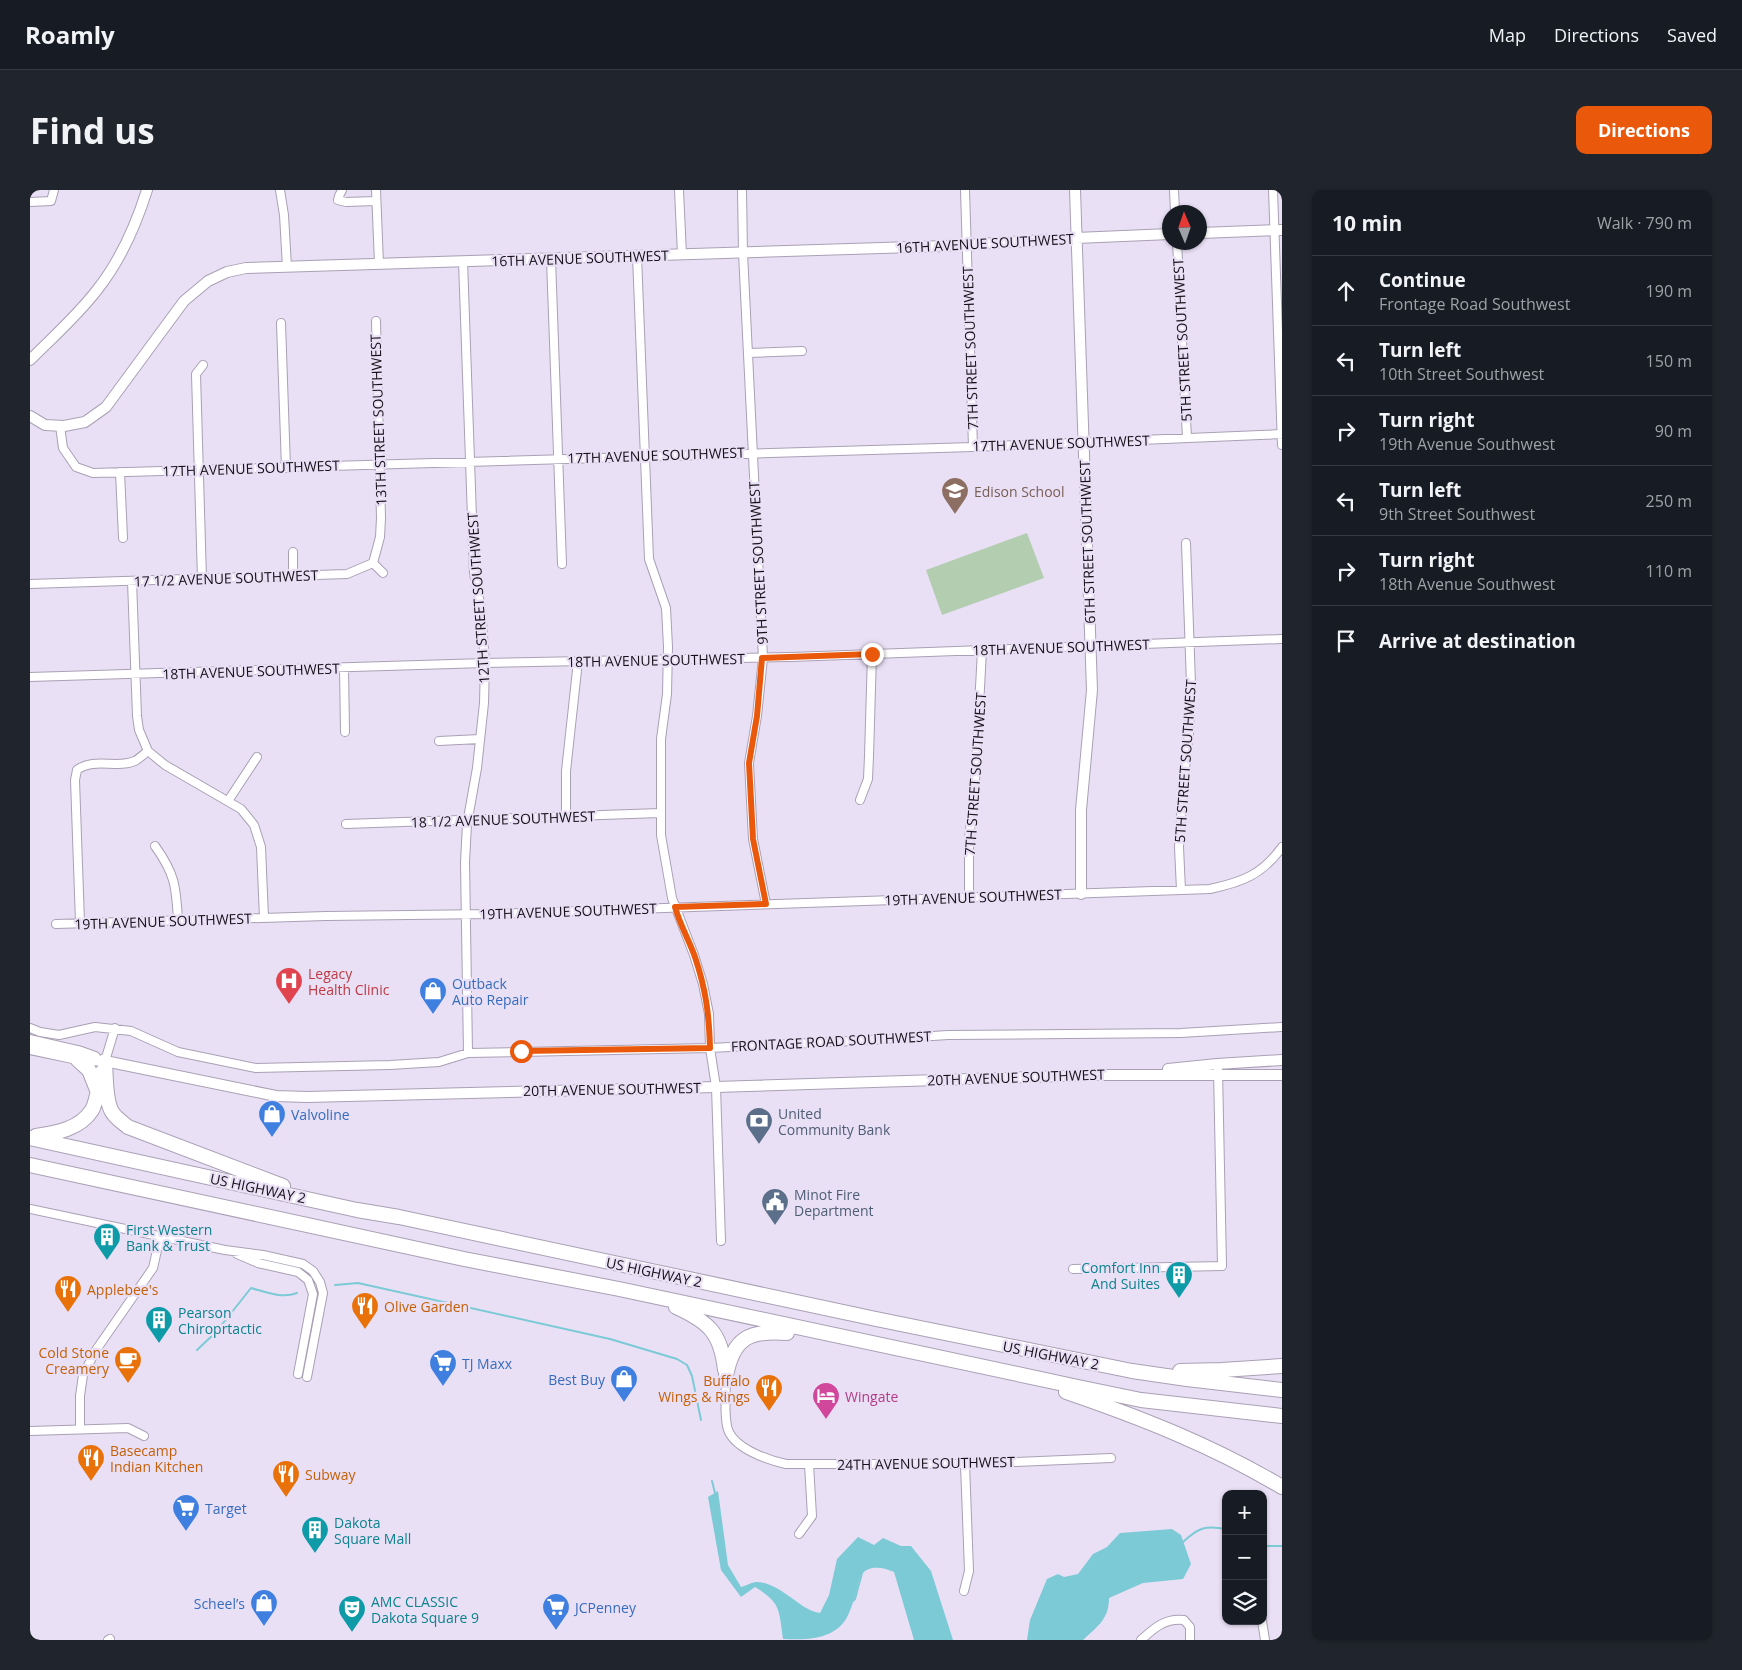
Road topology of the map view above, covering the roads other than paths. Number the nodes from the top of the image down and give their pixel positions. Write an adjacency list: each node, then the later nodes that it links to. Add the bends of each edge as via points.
1 (54, 190): 13 (street, via 52,201)
2 (147, 190): 32 (street, via 132,231 98,289)
3 (280, 190): 27 (street)
4 (342, 190): 12 (street, via 338,200)
5 (376, 190): 12 (street)
6 (679, 190): 22 (street)
7 (742, 190): 21 (street, 9TH STREET SOUTHWEST)
8 (965, 190): 19 (street, 7TH STREET SOUTHWEST)
9 (1075, 190): 18 (street, 6TH STREET SOUTHWEST)
10 (1174, 190): 14 (street)
11 (1273, 190): 15 (street)
12 (376, 201): 26 (street)
13 (30, 202)
14 (1175, 205)
15 (1278, 230): 16 (street); 36 (street)
16 (1207, 233)
17 (1162, 234): 18 (street, 16TH AVENUE SOUTHWEST)
18 (1076, 238): 19 (street, 16TH AVENUE SOUTHWEST); 38 (street, 6TH STREET SOUTHWEST)
19 (966, 245): 21 (street, 16TH AVENUE SOUTHWEST); 40 (street, 7TH STREET SOUTHWEST)
20 (1176, 250): 37 (street, 5TH STREET SOUTHWEST)
21 (743, 253): 22 (street, 16TH AVENUE SOUTHWEST); 31 (street, 9TH STREET SOUTHWEST)
22 (682, 255): 23 (street, 16TH AVENUE SOUTHWEST)
23 (637, 256): 24 (street, 16TH AVENUE SOUTHWEST); 42 (street)
24 (551, 259): 25 (street, 16TH AVENUE SOUTHWEST); 43 (street)
25 (463, 261): 26 (street, 16TH AVENUE SOUTHWEST); 44 (street, 12TH STREET SOUTHWEST)
26 (379, 264): 27 (street, 16TH AVENUE SOUTHWEST)
27 (287, 267): 35 (street, 16TH AVENUE SOUTHWEST, via 227,272 199,287 184,301 106,407 85,422)
28 (376, 321): 45 (street, 13TH STREET SOUTHWEST)
29 (281, 323): 46 (street)
30 (802, 351): 31 (street)
31 (748, 353): 41 (street, 9TH STREET SOUTHWEST)
32 (30, 360)
33 (203, 365): 47 (street, via 196,374)
34 (30, 416): 35 (street, via 45,425)
35 (60, 426): 48 (street, 17TH AVENUE SOUTHWEST, via 63,448 76,467 93,473)
36 (1282, 434): 37 (street, 17TH AVENUE SOUTHWEST); 39 (street)
37 (1187, 438): 38 (street, 17TH AVENUE SOUTHWEST)
38 (1084, 442): 40 (street, 17TH AVENUE SOUTHWEST); 61 (street, 6TH STREET SOUTHWEST)
39 (1282, 445)
40 (973, 446): 41 (street, 17TH AVENUE SOUTHWEST)
41 (752, 452): 42 (street, 17TH AVENUE SOUTHWEST); 64 (street, 9TH STREET SOUTHWEST)
42 (646, 456): 43 (street, 17TH AVENUE SOUTHWEST); 65 (street, via 649,558 666,608)
43 (557, 459): 44 (street, 17TH AVENUE SOUTHWEST); 53 (street)
44 (470, 462): 45 (street, 17TH AVENUE SOUTHWEST); 67 (street, 12TH STREET SOUTHWEST, via 474,574 481,608)
45 (378, 464): 46 (street, 17TH AVENUE SOUTHWEST); 52 (street, 13TH STREET SOUTHWEST, via 381,518)
46 (286, 468): 47 (street, 17TH AVENUE SOUTHWEST)
47 (199, 470): 48 (street, 17TH AVENUE SOUTHWEST); 56 (street)
48 (120, 472): 49 (street)
49 (123, 538)
50 (1186, 544): 60 (street, 5TH STREET SOUTHWEST)
51 (293, 552): 55 (street)
52 (373, 563): 54 (street); 55 (street, 17 1/2 AVENUE SOUTHWEST, via 347,574)
53 (562, 564)
54 (383, 573)
55 (293, 575): 56 (street, 17 1/2 AVENUE SOUTHWEST)
56 (202, 579): 57 (street, 17 1/2 AVENUE SOUTHWEST)
57 (132, 581): 58 (street, 17 1/2 AVENUE SOUTHWEST); 69 (street)
58 (30, 584)
59 (1282, 639): 60 (street, 18TH AVENUE SOUTHWEST)
60 (1190, 642): 61 (street, 18TH AVENUE SOUTHWEST); 84 (street, 5TH STREET SOUTHWEST, via 1189,733 1179,847)
61 (1090, 645): 62 (street, 18TH AVENUE SOUTHWEST); 85 (street, 6TH STREET SOUTHWEST, via 1092,690 1081,810)
62 (982, 650): 63 (street, 18TH AVENUE SOUTHWEST); 86 (street, 7TH STREET SOUTHWEST, via 969,840)
63 (872, 654): 64 (street, 18TH AVENUE SOUTHWEST); 76 (street, via 868,779)
64 (762, 658): 65 (street, 18TH AVENUE SOUTHWEST); 87 (street, 9TH STREET SOUTHWEST, via 749,763 753,839)
65 (668, 659): 66 (street, 18TH AVENUE SOUTHWEST); 78 (street, via 661,739)
66 (578, 661): 67 (street, 18TH AVENUE SOUTHWEST); 79 (street, via 566,771)
67 (485, 663): 68 (street, 18TH AVENUE SOUTHWEST); 72 (street, 12TH STREET SOUTHWEST)
68 (344, 668): 69 (street, 18TH AVENUE SOUTHWEST); 71 (street)
69 (135, 674): 70 (street, 18TH AVENUE SOUTHWEST); 74 (street, via 139,730)
70 (30, 677)
71 (345, 732)
72 (480, 739): 73 (street); 80 (street, 12TH STREET SOUTHWEST)
73 (439, 741)
74 (148, 751): 77 (street, via 165,765); 92 (street, via 134,762 91,764 77,770)
75 (257, 757): 77 (street)
76 (860, 800)
77 (228, 802): 90 (street, via 240,809 254,825 262,847)
78 (660, 813): 79 (street, 18 1/2 AVENUE SOUTHWEST); 88 (street, via 660,836)
79 (566, 817): 80 (street, 18 1/2 AVENUE SOUTHWEST)
80 (467, 820): 81 (street, 18 1/2 AVENUE SOUTHWEST); 89 (street, 12TH STREET SOUTHWEST)
81 (346, 824)
82 (155, 846): 91 (street, via 176,886)
83 (1281, 853): 84 (street, 19TH AVENUE SOUTHWEST, via 1242,881 1210,889)
84 (1181, 890): 85 (street, 19TH AVENUE SOUTHWEST)
85 (1081, 894): 86 (street, 19TH AVENUE SOUTHWEST)
86 (969, 898): 87 (street, 19TH AVENUE SOUTHWEST)
87 (766, 904): 88 (street, 19TH AVENUE SOUTHWEST)
88 (675, 907): 89 (street, 19TH AVENUE SOUTHWEST); 98 (street, via 703,984 709,1014)
89 (466, 914): 90 (street, 19TH AVENUE SOUTHWEST); 100 (street, 12TH STREET SOUTHWEST)
90 (264, 918): 91 (street, 19TH AVENUE SOUTHWEST)
91 (178, 920): 92 (street, 19TH AVENUE SOUTHWEST)
92 (80, 922): 93 (street, 19TH AVENUE SOUTHWEST)
93 (56, 924)
94 (1282, 1027): 98 (street, FRONTAGE ROAD SOUTHWEST, via 1181,1033 948,1034)
95 (30, 1028): 96 (street, FRONTAGE ROAD SOUTHWEST, via 59,1035 95,1027)
96 (115, 1028): 100 (street, FRONTAGE ROAD SOUTHWEST, via 131,1031 178,1052 256,1068 390,1066 439,1062); 103 (street)
97 (30, 1040): 103 (street, 20TH AVENUE SOUTHWEST)
98 (710, 1048): 100 (street, FRONTAGE ROAD SOUTHWEST); 108 (street)
99 (30, 1049): 101 (street, 20TH AVENUE SOUTHWEST)
100 (468, 1053)
101 (77, 1060): 103 (street, 20TH AVENUE SOUTHWEST); 109 (highway, via 89,1070)
102 (1282, 1060): 104 (street, 20TH AVENUE SOUTHWEST)
103 (105, 1061): 108 (street, 20TH AVENUE SOUTHWEST, via 276,1096); 109 (highway); 113 (highway, via 111,1110 128,1127 280,1186)
104 (1218, 1064): 105 (street, 20TH AVENUE SOUTHWEST); 106 (street)
105 (1122, 1074): 106 (street, 20TH AVENUE SOUTHWEST); 108 (street, 20TH AVENUE SOUTHWEST)
106 (1218, 1075): 107 (street, 20TH AVENUE SOUTHWEST); 117 (street, via 1222,1266)
107 (1282, 1075)
108 (716, 1087): 115 (street)
109 (97, 1090): 110 (highway, via 92,1110 79,1123 57,1133)
110 (30, 1137): 113 (highway, US HIGHWAY 2)
111 (30, 1165): 118 (highway, US HIGHWAY 2)
112 (30, 1209): 114 (street)
113 (357, 1210): 120 (highway, US HIGHWAY 2)
114 (160, 1236): 116 (street); 128 (street, via 153,1268 96,1351 84,1375)
115 (721, 1241)
116 (225, 1250): 123 (street, via 258,1263 298,1272 308,1280 313,1294); 125 (street, via 303,1264 313,1271 323,1293)
117 (1073, 1269)
118 (655, 1297): 119 (highway, US HIGHWAY 2); 124 (highway, via 688,1312 710,1327 720,1344)
119 (842, 1338): 122 (highway, US HIGHWAY 2); 124 (highway, via 754,1334 734,1350)
120 (1108, 1366): 121 (highway, via 1175,1371); 126 (highway, US HIGHWAY 2)
121 (1282, 1366)
122 (999, 1371): 127 (highway, US HIGHWAY 2, via 1141,1400); 134 (highway, via 1161,1427 1219,1452)
123 (298, 1374)
124 (726, 1376): 132 (street, 24TH AVENUE SOUTHWEST, via 727,1428 735,1440 766,1459 786,1464)
125 (307, 1377)
126 (1282, 1390)
127 (1282, 1416)
128 (80, 1428): 129 (street); 130 (street, via 128,1428)
129 (30, 1430)
130 (144, 1436)
131 (1111, 1458): 133 (street, 24TH AVENUE SOUTHWEST)
132 (809, 1464): 133 (street, 24TH AVENUE SOUTHWEST); 135 (street, via 812,1516)
133 (965, 1464): 136 (street, via 969,1571)
134 (1282, 1487)
135 (799, 1534)
136 (964, 1591)
137 (1263, 1625): 140 (street)
138 (1140, 1640): 139 (street, via 1172,1619 1184,1620 1190,1627)
139 (1190, 1640)
140 (1265, 1640)

